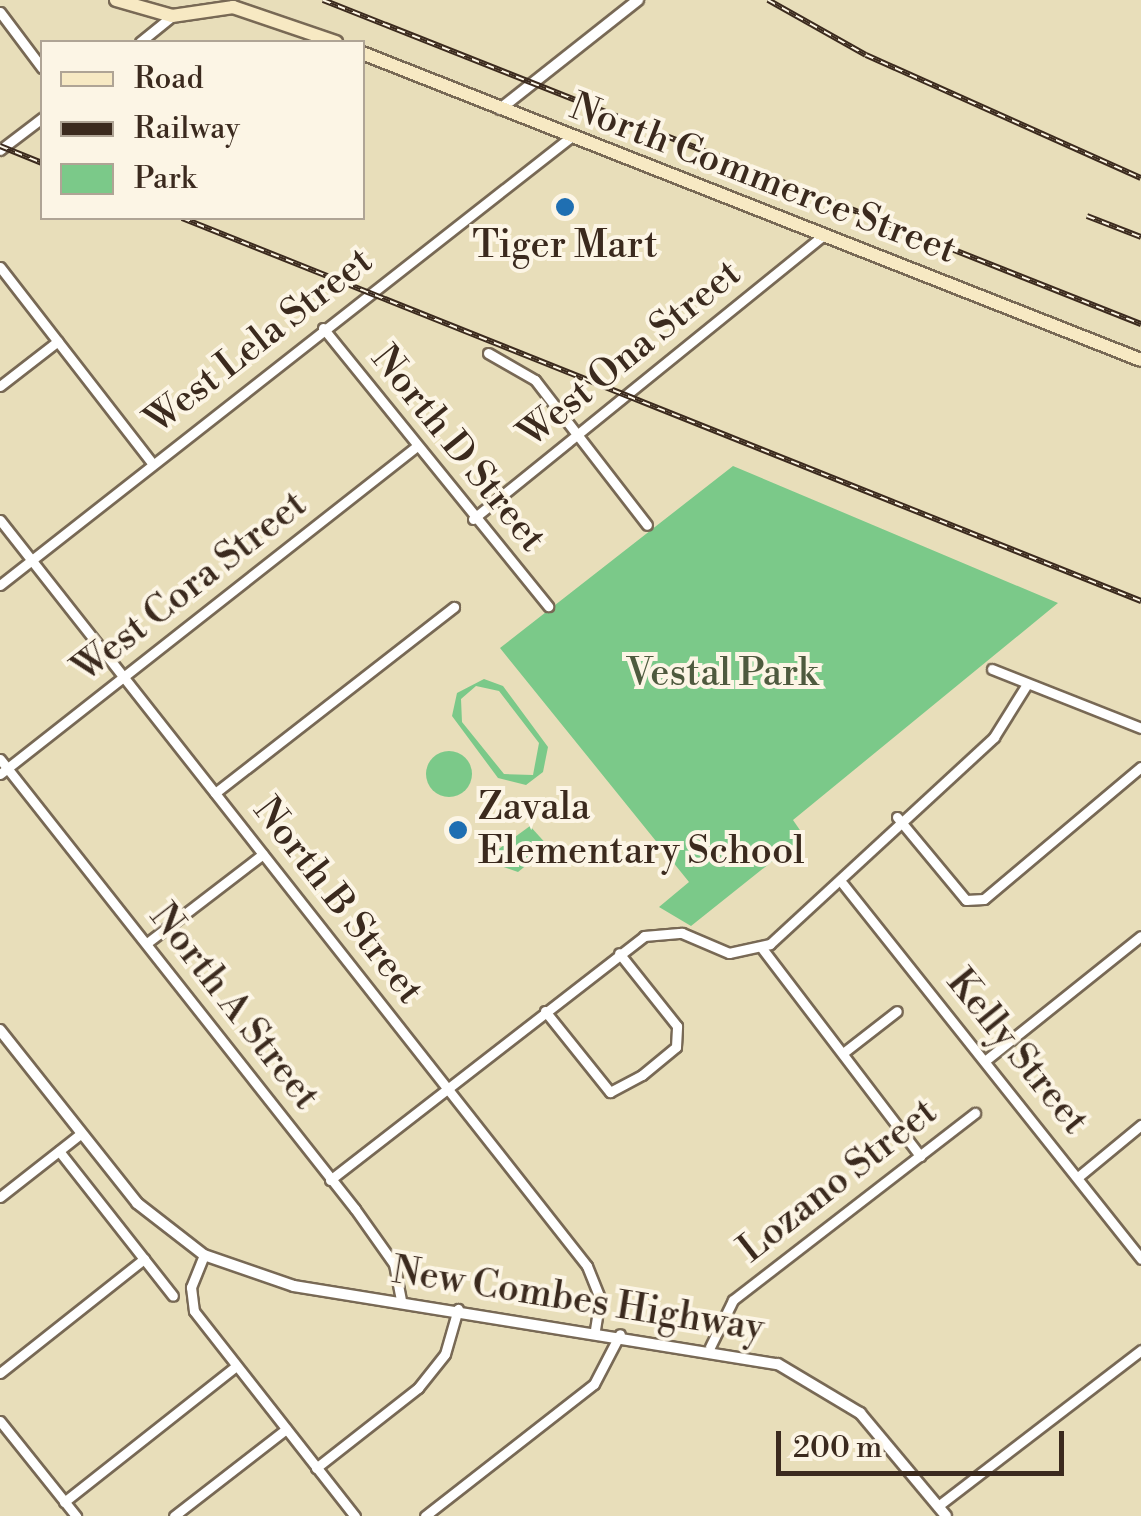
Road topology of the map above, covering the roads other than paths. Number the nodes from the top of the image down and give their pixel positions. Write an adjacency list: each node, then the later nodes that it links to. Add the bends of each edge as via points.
1 (116, 0): 4 (main road)
2 (638, 0): 9 (street)
3 (0, 12): 8 (street)
4 (172, 16): 5 (street); 6 (main road, via 234,7)
5 (142, 40)
6 (330, 40)
7 (365, 54): 9 (main road, North Commerce Street)
8 (40, 65)
9 (500, 109): 11 (main road, North Commerce Street)
10 (40, 120): 12 (street)
11 (573, 136): 13 (main road, North Commerce Street); 15 (street, West Lela Street)
12 (0, 150)
13 (824, 235): 18 (main road, North Commerce Street); 20 (street, West Ona Street)
14 (0, 266): 16 (street)
15 (323, 328): 21 (street, North D Street); 22 (street, West Lela Street)
16 (58, 341): 19 (street); 22 (street)
17 (488, 352): 20 (street, via 536,380)
18 (1141, 360)
19 (0, 386)
20 (577, 436): 23 (street, West Ona Street); 25 (street)
21 (417, 446): 23 (street, North D Street); 31 (street, West Cora Street)
22 (152, 464): 26 (street, West Lela Street)
23 (473, 519): 28 (street, North D Street)
24 (0, 520): 26 (street, North B Street)
25 (647, 525)
26 (32, 560): 27 (street, West Lela Street); 31 (street, North B Street)
27 (0, 584)
28 (548, 606)
29 (454, 607): 37 (street)
30 (992, 669): 32 (street)
31 (124, 677): 36 (street, West Cora Street); 37 (street, North B Street)
32 (1027, 684): 33 (street); 38 (street, via 994,737)
33 (1141, 728)
34 (0, 759): 36 (street, North A Street)
35 (1141, 767): 38 (street, via 984,899 966,900)
36 (4, 771): 42 (street, North A Street)
37 (215, 793): 39 (street, North B Street)
38 (897, 817): 40 (street)
39 (263, 854): 42 (street); 50 (street, North B Street)
40 (843, 884): 43 (street); 49 (street, Kelly Street)
41 (1141, 936): 49 (street)
42 (147, 943): 57 (street, North A Street)
43 (761, 948): 44 (street, via 714,952 663,931); 48 (street)
44 (620, 952): 45 (street); 45 (street, via 677,1026 676,1047 642,1075 610,1092)
45 (545, 1011): 50 (street)
46 (897, 1011): 48 (street)
47 (0, 1030): 53 (street, New Combes Highway)
48 (844, 1053): 55 (street)
49 (986, 1060): 56 (street, Kelly Street)
50 (447, 1088): 57 (street); 65 (street, North B Street, via 587,1266 600,1298)
51 (974, 1113): 55 (street, Lozano Street)
52 (1141, 1125): 56 (street)
53 (79, 1135): 54 (street); 59 (street, New Combes Highway, via 160,1226)
54 (59, 1151): 58 (street); 60 (street)
55 (920, 1156): 67 (street, Lozano Street, via 733,1300)
56 (1078, 1177): 61 (street, Kelly Street)
57 (330, 1180): 63 (street, North A Street, via 394,1264)
58 (0, 1197)
59 (204, 1255): 63 (street, New Combes Highway, via 278,1283); 69 (street, via 192,1305)
60 (144, 1259): 62 (street); 70 (street)
61 (1141, 1259)
62 (173, 1296)
63 (401, 1300): 64 (street, New Combes Highway)
64 (458, 1310): 65 (street, New Combes Highway); 73 (street, via 445,1354 418,1388)
65 (595, 1330): 66 (street, New Combes Highway)
66 (620, 1334): 67 (street, New Combes Highway); 79 (street, via 594,1384)
67 (710, 1347): 75 (street, New Combes Highway, via 778,1364 833,1392 882,1435)
68 (1141, 1350): 75 (street)
69 (236, 1366): 72 (street); 74 (street)
70 (0, 1373)
71 (0, 1421): 74 (street)
72 (286, 1429): 73 (street); 77 (street)
73 (316, 1468): 78 (street)
74 (64, 1502): 76 (street)
75 (942, 1511)
76 (76, 1516)
77 (174, 1516)
78 (354, 1516)
79 (425, 1516)

